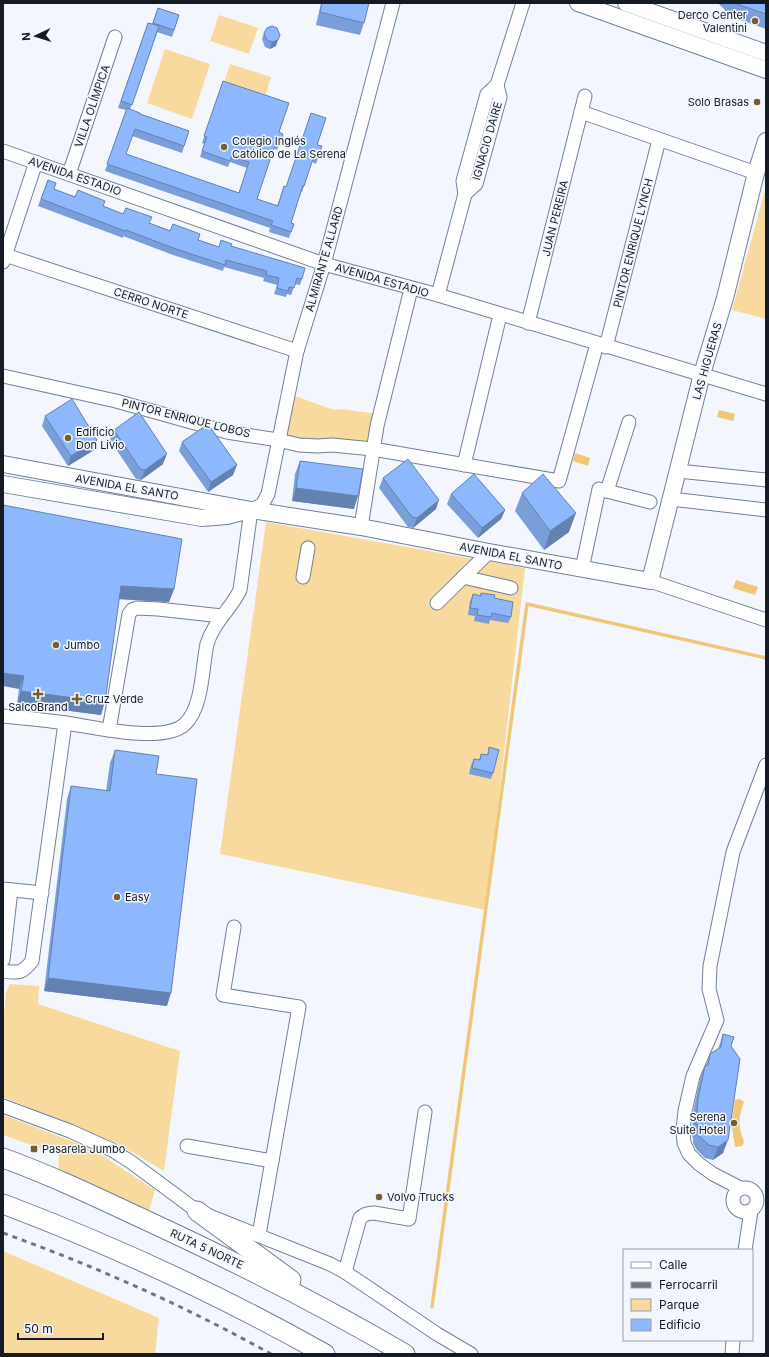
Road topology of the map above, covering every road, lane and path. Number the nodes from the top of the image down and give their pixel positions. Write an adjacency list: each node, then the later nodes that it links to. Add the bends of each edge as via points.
1 (393, 3): 17 (street, ALMIRANTE ALLARD)
2 (523, 3): 19 (street, IGNACIO DAIRE, via 496,85 500,97 476,184 465,194)
3 (578, 3): 7 (main road)
4 (633, 4): 6 (main road)
5 (115, 37): 14 (street, VILLA OLÍMPICA)
6 (766, 53)
7 (766, 70)
8 (585, 96): 9 (street, JUAN PEREIRA)
9 (581, 112): 10 (street); 21 (street, JUAN PEREIRA)
10 (659, 140): 15 (street); 22 (street, PINTOR ENRIQUE LYNCH)
11 (766, 141): 15 (main road, LAS HIGUERAS)
12 (3, 150): 13 (street, AVENIDA ESTADIO)
13 (36, 162): 14 (street, AVENIDA ESTADIO); 16 (street)
14 (69, 174): 17 (street, AVENIDA ESTADIO)
15 (756, 174): 24 (main road, LAS HIGUERAS, via 725,298)
16 (4, 258): 23 (street, CERRO NORTE)
17 (324, 264): 18 (street, AVENIDA ESTADIO); 23 (street, ALMIRANTE ALLARD)
18 (411, 289): 19 (street, AVENIDA ESTADIO); 29 (street)
19 (438, 295): 20 (street, AVENIDA ESTADIO)
20 (500, 315): 21 (street, AVENIDA ESTADIO); 31 (street)
21 (528, 323): 22 (street, AVENIDA ESTADIO)
22 (602, 345): 24 (street, AVENIDA ESTADIO); 34 (street, PINTOR ENRIQUE LYNCH)
23 (297, 351): 28 (street, ALMIRANTE ALLARD)
24 (702, 374): 26 (street, AVENIDA ESTADIO); 32 (main road, LAS HIGUERAS)
25 (3, 376): 28 (street, PINTOR ENRIQUE LOBOS, via 116,401 227,432)
26 (766, 394)
27 (629, 422): 36 (street)
28 (278, 440): 29 (street, PINTOR ENRIQUE LOBOS, via 299,445); 39 (street, ALMIRANTE ALLARD, via 268,494 262,505)
29 (373, 449): 31 (street, PINTOR ENRIQUE LOBOS); 41 (street)
30 (3, 464): 39 (main road, AVENIDA EL SANTO)
31 (464, 466): 34 (street, PINTOR ENRIQUE LOBOS)
32 (678, 471): 33 (street); 37 (main road, LAS HIGUERAS)
33 (766, 480)
34 (559, 482)
35 (3, 484): 39 (main road, AVENIDA EL SANTO, via 202,518)
36 (608, 491): 38 (street); 44 (street, via 600,489)
37 (671, 498): 40 (street); 47 (main road, LAS HIGUERAS)
38 (650, 502)
39 (252, 510): 41 (main road, AVENIDA EL SANTO); 50 (street, via 240,590)
40 (766, 510)
41 (361, 527): 43 (main road, AVENIDA EL SANTO)
42 (308, 548): 45 (street)
43 (489, 552): 44 (main road, AVENIDA EL SANTO); 46 (street)
44 (582, 569): 47 (main road, AVENIDA EL SANTO)
45 (303, 577)
46 (463, 577): 48 (street); 49 (street)
47 (650, 581): 51 (street, AVENIDA EL SANTO)
48 (511, 588)
49 (437, 603)
50 (222, 616): 54 (street, via 214,626 208,643 197,704 185,724 168,733); 54 (street, via 158,609 132,610 129,614)
51 (766, 620)
52 (3, 716): 53 (street)
53 (65, 723): 54 (street); 57 (street)
54 (109, 730)
55 (766, 765): 69 (street, via 733,852 710,966 709,989 717,1020 693,1076 683,1130 684,1143 689,1154 713,1174 740,1188 733,1197 735,1206 741,1212 751,1211)
56 (7, 889): 57 (street); 59 (street)
57 (42, 893): 60 (street, via 32,961 26,969 18,973)
58 (234, 927): 65 (street, via 223,995 299,1007)
59 (3, 960)
60 (3, 971)
61 (3, 1106): 67 (street, via 112,1150)
62 (425, 1112): 70 (street, via 409,1219 374,1213 362,1216)
63 (187, 1146): 65 (street)
64 (3, 1158): 71 (highway, RUTA 5 NORTE, via 93,1195 231,1260)
65 (272, 1161): 68 (street)
66 (3, 1204): 73 (highway, via 172,1276)
67 (197, 1211): 68 (street); 71 (highway)
68 (259, 1235): 70 (street)
69 (745, 1249)
70 (345, 1272): 75 (street)
71 (333, 1312): 74 (highway, RUTA 5 NORTE)
72 (732, 1341): 76 (street)
73 (325, 1354)
74 (405, 1354)
75 (471, 1354)
76 (732, 1354)

